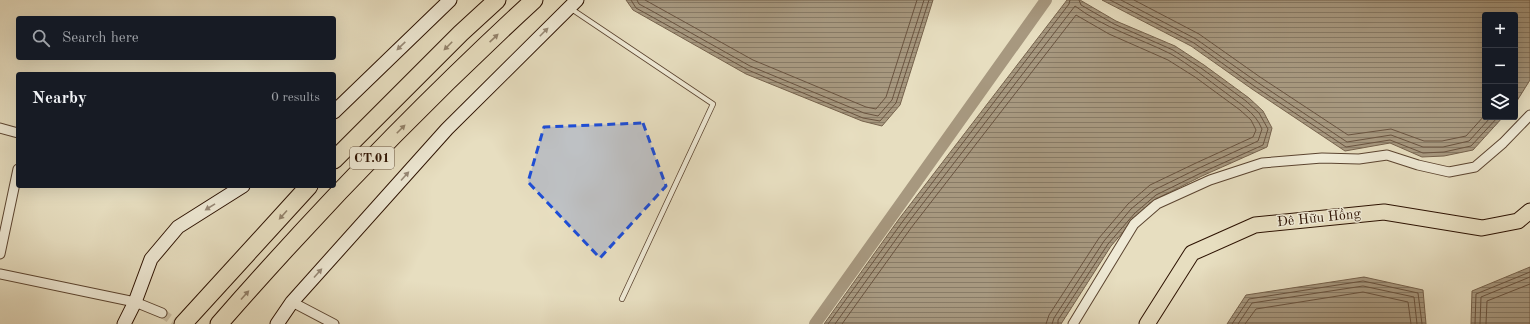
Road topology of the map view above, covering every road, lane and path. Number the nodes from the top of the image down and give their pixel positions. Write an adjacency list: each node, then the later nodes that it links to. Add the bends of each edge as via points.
1 (450, 0): 5 (street, one-way to 5)
2 (497, 0): 9 (highway, CT.01, one-way to 9)
3 (534, 0): 22 (highway, CT.01, one-way to 3, via 348,182 481,49)
4 (573, 4): 16 (lane, via 713,104); 18 (street, one-way to 4, via 447,129)
5 (336, 110)
6 (1530, 115): 25 (street, via 1474,167 1449,172 1387,155 1359,159 1322,158 1262,163 1210,180 1157,204 1134,224)
7 (0, 128): 8 (street)
8 (16, 132)
9 (336, 158)
10 (16, 178): 14 (street)
11 (240, 188): 17 (street, one-way to 17, via 178,227 151,259)
12 (307, 188): 21 (highway, one-way to 21)
13 (1530, 211): 26 (main road, Đê Hữu Hồng, via 1518,221 1482,228 1384,212 1254,225 1192,253)
14 (0, 254)
15 (0, 274): 17 (street)
16 (622, 299)
17 (135, 302): 19 (street); 20 (street)
18 (292, 302): 23 (street); 24 (street)
19 (162, 313)
20 (124, 324)
21 (183, 324)
22 (219, 324)
23 (277, 324)
24 (334, 324)
25 (1073, 324)
26 (1147, 324)

